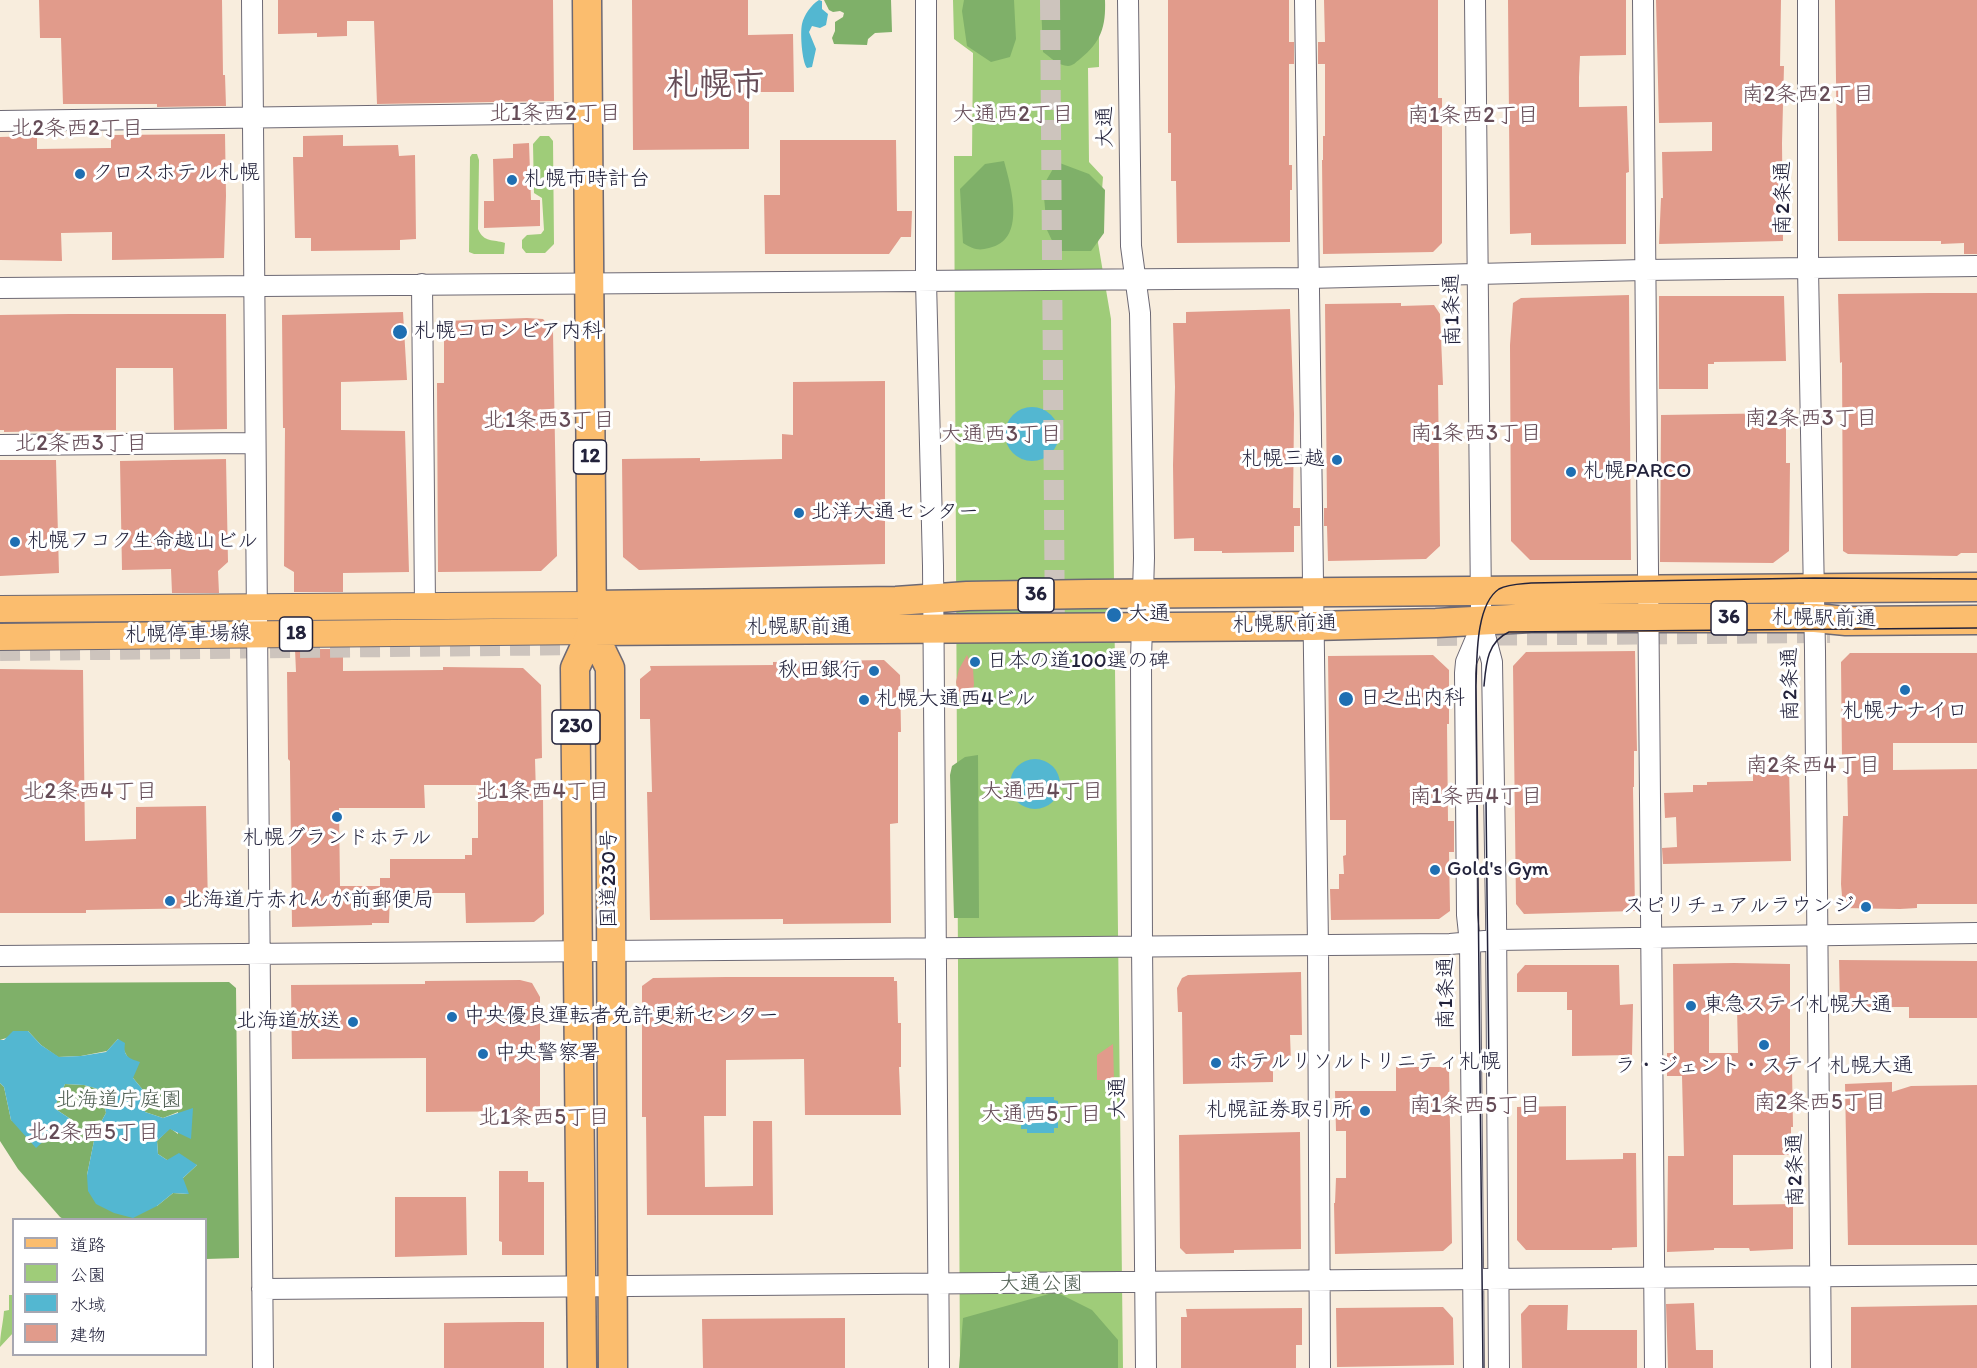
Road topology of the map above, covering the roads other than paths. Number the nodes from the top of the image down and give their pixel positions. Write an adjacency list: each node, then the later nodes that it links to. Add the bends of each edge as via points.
1 (252, 0): 10 (street)
2 (587, 0): 9 (highway, 12)
3 (926, 0): 18 (street)
4 (1128, 0): 17 (street, 大通, via 1131,246)
5 (1305, 0): 16 (street)
6 (1475, 0): 15 (street, 南1条通)
7 (1643, 0): 14 (street)
8 (1808, 0): 13 (street, 南2条通)
9 (587, 113): 10 (street); 19 (highway, 12)
10 (253, 118): 11 (street); 21 (street)
11 (0, 121)
12 (1977, 266): 13 (street)
13 (1808, 268): 14 (street); 26 (street, 南2条通)
14 (1644, 270): 15 (street); 27 (street)
15 (1477, 274): 16 (street); 28 (street, 南1条通)
16 (1308, 278): 17 (street); 29 (street)
17 (1136, 280): 18 (street); 30 (street, 大通, via 1140,313)
18 (926, 281): 19 (street); 31 (street)
19 (588, 283): 20 (street); 35 (highway, 12)
20 (422, 284): 21 (street); 32 (street)
21 (255, 285): 22 (street); 23 (street)
22 (0, 288)
23 (255, 443): 24 (street); 33 (street)
24 (0, 445)
25 (1977, 587): 26 (highway, 札幌駅前通 / 36)
26 (1814, 588): 27 (highway, 札幌駅前通 / 36); 37 (street, 南2条通)
27 (1649, 590): 28 (highway, 札幌駅前通 / 36); 36 (street)
28 (1480, 591): 29 (highway, 札幌駅前通 / 36); 38 (street, 南1条通)
29 (1312, 592): 30 (highway, 札幌駅前通 / 36); 40 (street)
30 (1143, 594): 31 (highway, 札幌駅前通 / 36); 41 (street, 大通)
31 (933, 598): 35 (highway, 札幌駅前通 / 36); 42 (street)
32 (425, 606): 33 (main road, 札幌停車場線 / 18); 35 (main road, 札幌停車場線 / 18)
33 (258, 607): 34 (main road, 札幌停車場線 / 18); 43 (street)
34 (0, 609)
35 (592, 618): 42 (highway, 札幌駅前通 / 36); 43 (main road, 札幌停車場線 / 18); 53 (highway, 国道230号 / 230, via 610,668); 54 (highway, 国道230号 / 230, via 575,669)
36 (1648, 618): 37 (highway, 札幌駅前通 / 36); 38 (highway, 札幌駅前通 / 36); 47 (street)
37 (1815, 618): 39 (highway, 札幌駅前通 / 36); 46 (street, 南2条通)
38 (1481, 620): 40 (highway, 札幌駅前通 / 36); 48 (street, 南1条通, via 1492,662); 49 (street, 南1条通, via 1465,673)
39 (1977, 620)
40 (1312, 626): 41 (highway, 札幌駅前通 / 36); 50 (street)
41 (1142, 627): 42 (highway, 札幌駅前通 / 36); 51 (street, 大通)
42 (933, 628): 52 (street)
43 (258, 634): 44 (main road, 札幌停車場線 / 18); 55 (street)
44 (0, 637)
45 (1977, 933): 46 (street)
46 (1817, 935): 47 (street); 58 (street, 南2条通)
47 (1651, 937): 48 (street); 59 (street)
48 (1496, 940): 49 (street); 61 (street, 南1条通)
49 (1470, 943): 50 (street); 60 (street, 南1条通)
50 (1318, 945): 51 (street); 62 (street)
51 (1142, 946): 52 (street); 63 (street, 大通)
52 (935, 948): 53 (street); 64 (street)
53 (610, 951): 54 (street); 65 (highway, 国道230号 / 230)
54 (577, 952): 55 (street); 66 (highway, 国道230号 / 230)
55 (260, 954): 56 (street); 67 (street)
56 (0, 956)
57 (1977, 1275): 58 (street)
58 (1820, 1276): 59 (street); 77 (street, 南2条通)
59 (1654, 1277): 61 (street); 76 (street)
60 (1473, 1278): 61 (street); 62 (street); 74 (street, 南1条通)
61 (1498, 1278): 75 (street, 南1条通)
62 (1319, 1280): 63 (street); 73 (street)
63 (1144, 1281): 64 (street); 72 (street, 大通)
64 (938, 1282): 65 (street); 71 (street)
65 (611, 1285): 66 (street); 70 (highway, 国道230号 / 230)
66 (582, 1286): 67 (street); 69 (highway, 国道230号 / 230)
67 (262, 1289): 68 (street)
68 (263, 1368)
69 (582, 1368)
70 (613, 1368)
71 (939, 1368)
72 (1146, 1368)
73 (1320, 1368)
74 (1474, 1368)
75 (1499, 1368)
76 (1655, 1368)
77 (1821, 1368)

